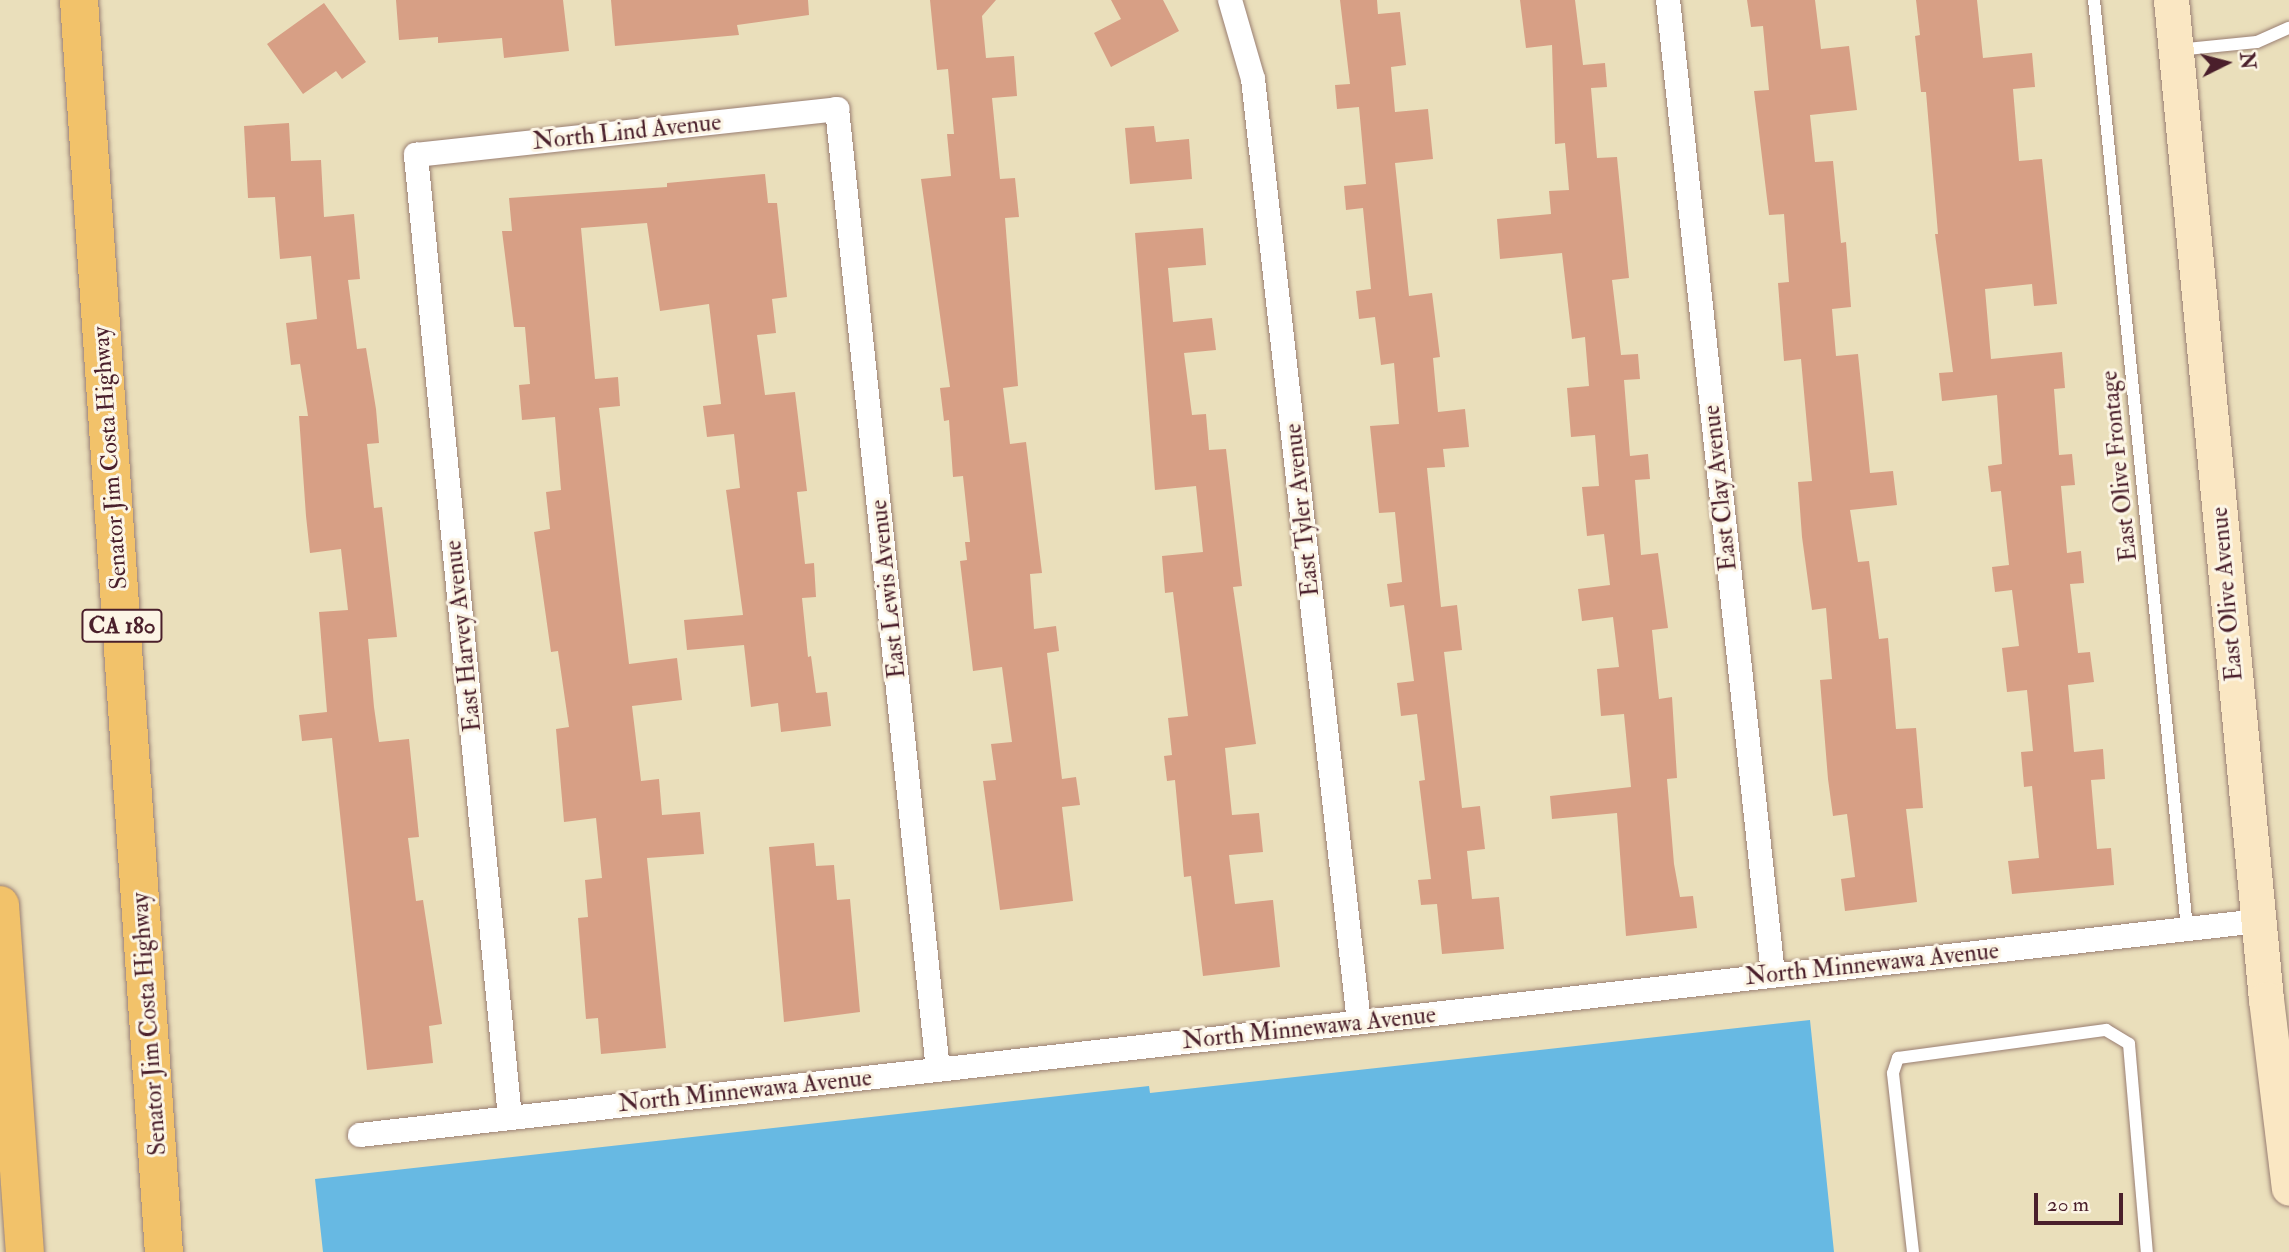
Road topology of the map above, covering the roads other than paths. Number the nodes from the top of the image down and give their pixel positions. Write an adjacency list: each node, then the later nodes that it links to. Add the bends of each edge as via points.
1 (79, 0): 20 (highway, Senator Jim Costa Highway / CA 180)
2 (1230, 0): 14 (street, East Tyler Avenue, via 1253,79)
3 (1668, 0): 13 (street, East Clay Avenue)
4 (2094, 0): 12 (lane, East Olive Frontage)
5 (2171, 0): 7 (main road, East Olive Avenue)
6 (2289, 28): 7 (lane, via 2257,42)
7 (2176, 50): 11 (main road, East Olive Avenue)
8 (837, 109): 9 (street, North Lind Avenue); 15 (street, East Lewis Avenue)
9 (416, 155): 16 (street, East Harvey Avenue)
10 (0, 905): 19 (highway)
11 (2258, 921): 12 (street, North Minnewawa Avenue); 18 (main road, East Olive Avenue, via 2272,998)
12 (2187, 929): 13 (street, North Minnewawa Avenue)
13 (1773, 975): 14 (street, North Minnewawa Avenue)
14 (1359, 1022): 15 (street, North Minnewawa Avenue)
15 (938, 1070): 16 (street, North Minnewawa Avenue)
16 (510, 1118): 17 (street, North Minnewawa Avenue)
17 (360, 1135)
18 (2289, 1188)
19 (26, 1252)
20 (164, 1252)
21 (1913, 1252): 22 (lane, via 1893,1073 1898,1058 2106,1030 2129,1044)
22 (2147, 1252)

